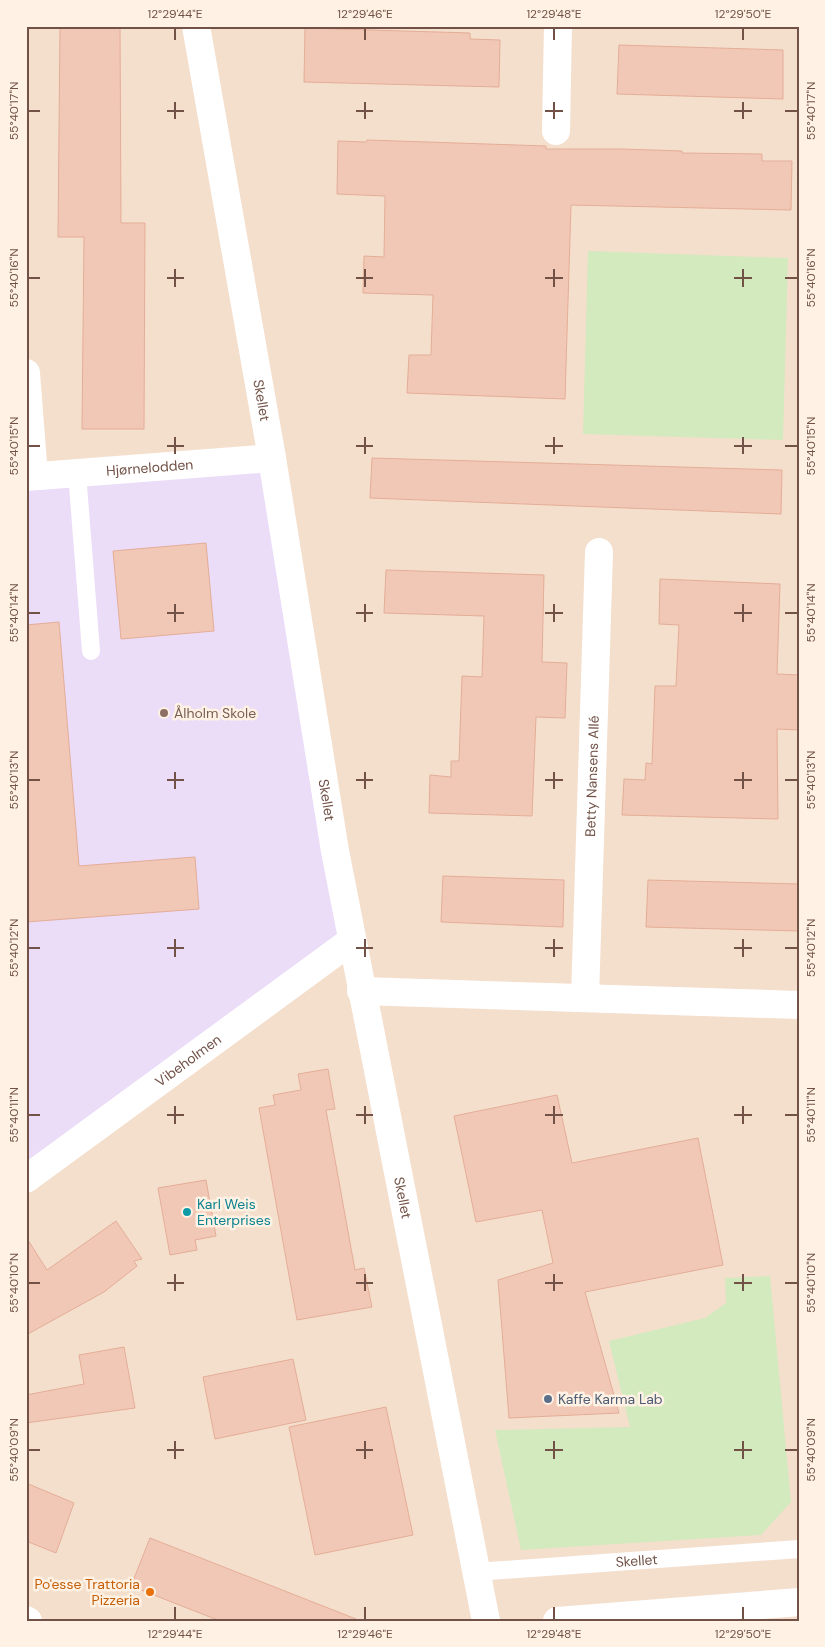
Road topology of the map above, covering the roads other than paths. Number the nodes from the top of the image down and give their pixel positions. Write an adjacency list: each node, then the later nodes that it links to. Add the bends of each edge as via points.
1 (196, 26): 5 (street, Skellet)
2 (558, 26): 3 (street)
3 (556, 131)
4 (26, 373): 7 (street)
5 (272, 458): 6 (street, Hjørnelodden); 10 (street, Skellet)
6 (77, 473): 7 (street, Hjørnelodden); 9 (lane)
7 (30, 477)
8 (598, 552): 12 (street, Betty Nansens Allé)
9 (91, 651)
10 (351, 940): 11 (street, Skellet); 14 (street, Vibeholmen)
11 (361, 991): 12 (street); 16 (street, Skellet)
12 (585, 998): 13 (street)
13 (799, 1005)
14 (26, 1179)
15 (799, 1548): 16 (lane, Skellet)
16 (476, 1572): 18 (street, Skellet)
17 (799, 1602): 19 (street)
18 (486, 1621)
19 (557, 1621)

